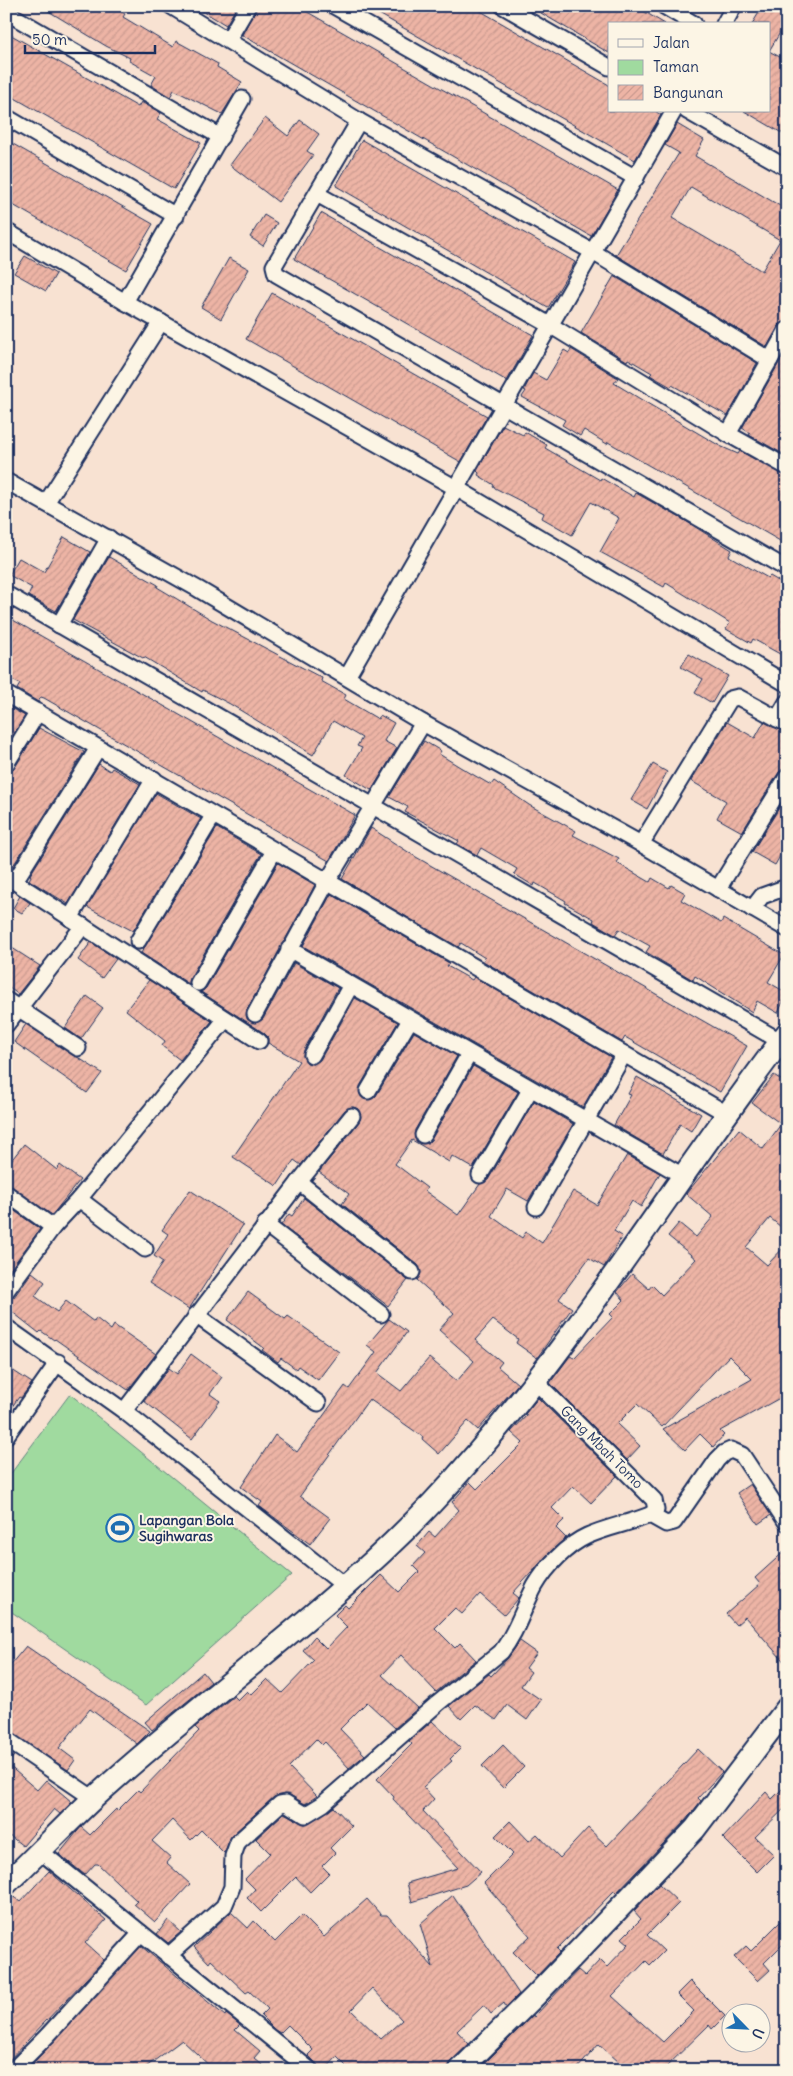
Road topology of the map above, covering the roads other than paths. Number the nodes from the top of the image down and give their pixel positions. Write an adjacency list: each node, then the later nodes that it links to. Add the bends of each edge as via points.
1 (170, 6): 10 (street)
2 (248, 6): 10 (street)
3 (334, 6): 19 (street)
4 (502, 6): 11 (street)
5 (664, 6): 8 (street)
6 (734, 6): 9 (street)
7 (6, 12): 17 (street)
8 (691, 22)
9 (725, 22)
10 (228, 40): 16 (street)
11 (608, 66)
12 (242, 99): 17 (street)
13 (673, 112): 19 (street)
14 (689, 112): 18 (street)
15 (6, 117): 21 (street)
16 (359, 121): 20 (street); 23 (street)
17 (220, 137): 21 (street)
18 (787, 168)
19 (636, 178): 23 (street)
20 (317, 194): 26 (street); 29 (street, via 274,266 276,274)
21 (176, 216): 24 (street)
22 (6, 231): 24 (street)
23 (592, 252): 26 (street); 28 (street)
24 (125, 302): 25 (street)
25 (161, 322): 33 (street); 34 (street)
26 (550, 325): 29 (street); 30 (street)
27 (787, 330): 28 (street)
28 (770, 360): 30 (street)
29 (503, 407): 33 (street); 36 (street)
30 (728, 434): 31 (street)
31 (786, 465)
32 (6, 481): 34 (street)
33 (456, 488): 39 (street); 40 (street)
34 (49, 505): 35 (street)
35 (109, 538): 38 (street); 39 (street)
36 (787, 568)
37 (6, 594): 38 (street)
38 (60, 624): 50 (street)
39 (347, 677): 45 (street)
40 (787, 684)
41 (6, 694): 43 (street)
42 (787, 702): 44 (street)
43 (38, 712): 46 (street); 47 (street)
44 (782, 721): 52 (street, via 738,697 730,700)
45 (423, 723): 50 (street); 52 (street)
46 (98, 748): 49 (street); 54 (street)
47 (6, 764)
48 (787, 777): 57 (street)
49 (154, 780): 51 (street); 59 (street)
50 (372, 807): 55 (street); 71 (street)
51 (213, 816): 53 (street); 61 (street)
52 (641, 844): 57 (street)
53 (274, 851): 55 (street); 63 (street)
54 (11, 878): 59 (street)
55 (327, 882): 62 (street); 75 (street)
56 (787, 888): 58 (street, via 762,896)
57 (718, 889): 58 (street)
58 (752, 909): 60 (street)
59 (76, 922): 66 (street); 68 (street)
60 (787, 929)
61 (138, 941)
62 (289, 949): 64 (street); 67 (street)
63 (198, 983)
64 (351, 985): 69 (street); 76 (street)
65 (6, 1000): 66 (street)
66 (19, 1009): 70 (street); 73 (street)
67 (255, 1014)
68 (225, 1020): 72 (street); 87 (street)
69 (410, 1020): 74 (street); 78 (street)
70 (6, 1025)
71 (783, 1037): 79 (street)
72 (259, 1042)
73 (78, 1048)
74 (470, 1054): 77 (street); 82 (street)
75 (624, 1054): 79 (street); 81 (street)
76 (312, 1055)
77 (530, 1090): 81 (street); 83 (street)
78 (368, 1091)
79 (727, 1114): 84 (street)
80 (352, 1116): 85 (street)
81 (586, 1120): 84 (street); 88 (street)
82 (423, 1135)
83 (480, 1174)
84 (683, 1176): 98 (street)
85 (299, 1182): 89 (street); 92 (street)
86 (6, 1193): 90 (street)
87 (79, 1199): 90 (street); 91 (street)
88 (536, 1207)
89 (265, 1224): 94 (street); 95 (street)
90 (53, 1227): 93 (street)
91 (145, 1249)
92 (412, 1272)
93 (6, 1291)
94 (381, 1314)
95 (196, 1315): 99 (street); 100 (street)
96 (6, 1327): 97 (street)
97 (58, 1362): 100 (street); 101 (street)
98 (536, 1382): 102 (street, Gang Mbah Tomo, via 654,1500); 104 (street, via 434,1501)
99 (318, 1403)
100 (124, 1411): 104 (street)
101 (6, 1436)
102 (658, 1519): 103 (street, via 671,1524 679,1517 717,1460 731,1450 742,1455); 111 (street, via 587,1536 573,1544 535,1586 501,1652 324,1804 305,1815 286,1803 280,1804 241,1838 232,1856 232,1887 228,1901)
103 (787, 1523)
104 (345, 1586): 107 (street)
105 (787, 1708): 114 (street, via 695,1829)
106 (6, 1739): 107 (street)
107 (94, 1799): 108 (street)
108 (40, 1851): 109 (street); 110 (street)
109 (6, 1884)
110 (141, 1933): 111 (street); 112 (street)
111 (168, 1956): 113 (street)
112 (13, 2070)
113 (310, 2070)
114 (460, 2070)

